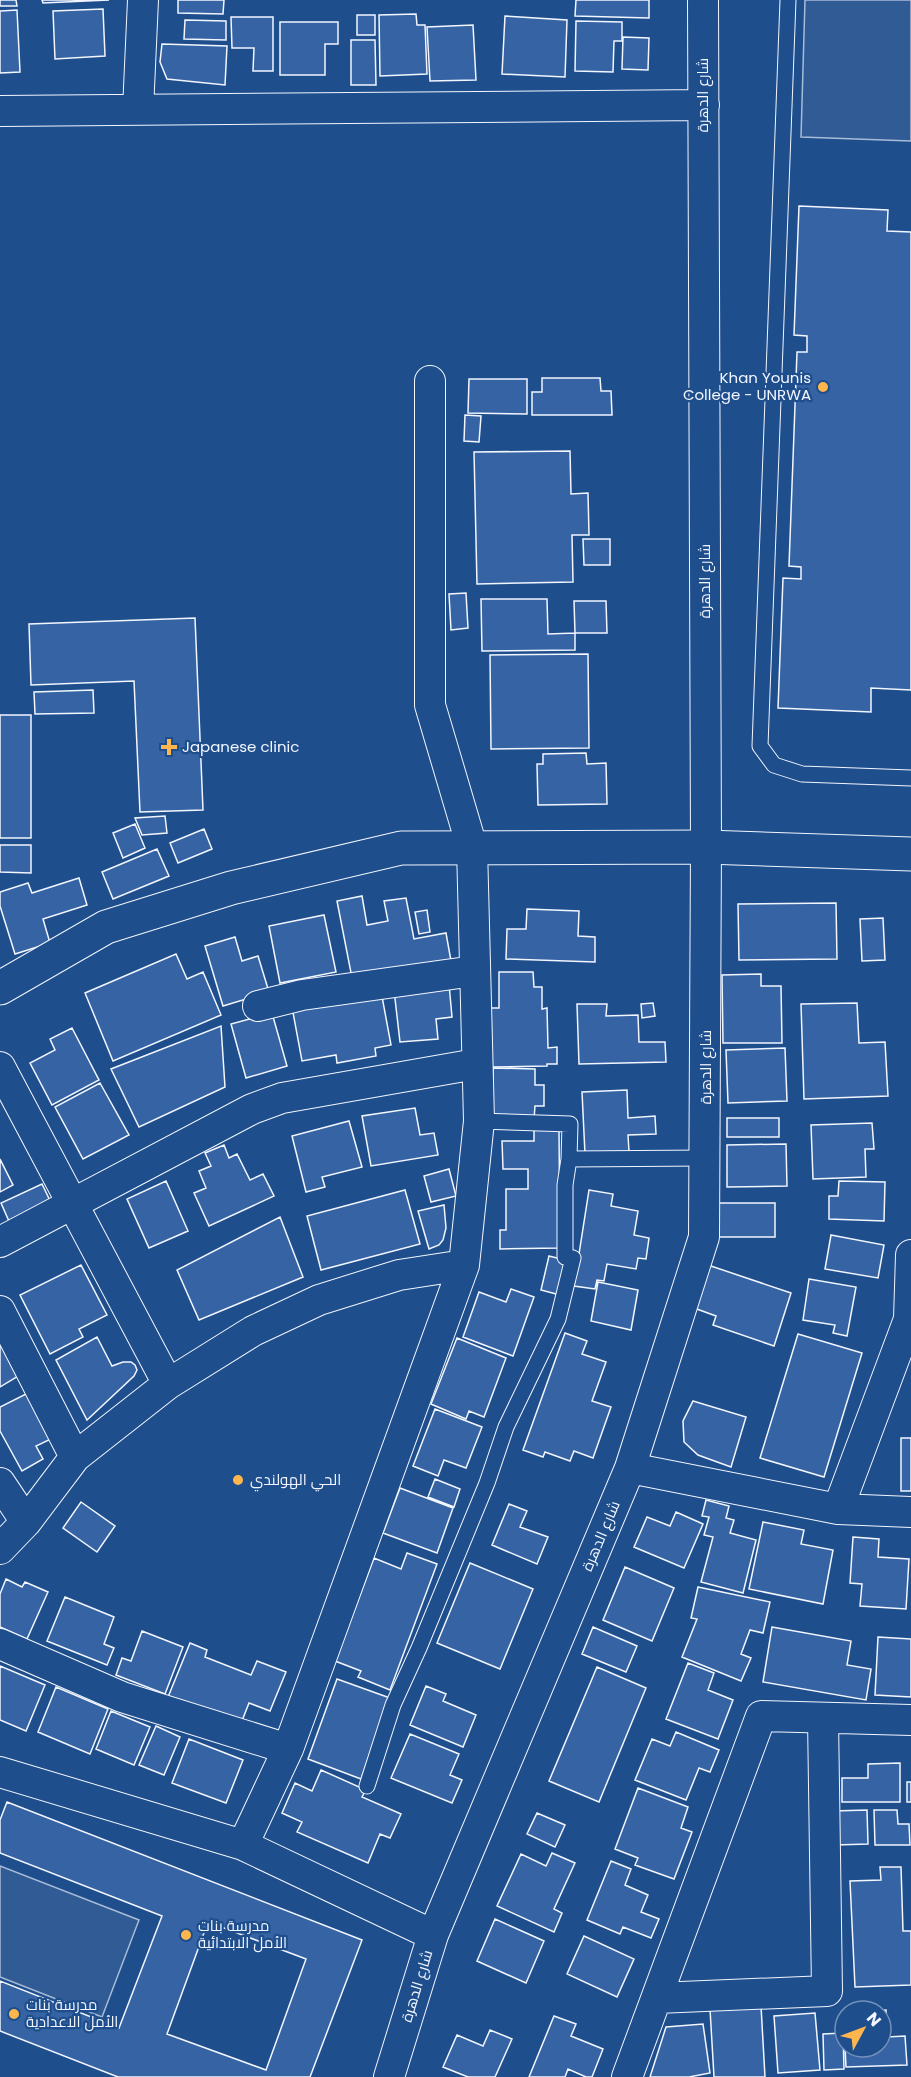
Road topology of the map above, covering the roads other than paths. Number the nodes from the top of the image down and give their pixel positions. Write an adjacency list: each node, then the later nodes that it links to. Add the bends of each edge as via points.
1 (143, 0): 5 (street)
2 (703, 0): 4 (street, شارع الدهرة)
3 (788, 0): 8 (lane, via 760,746 774,765 802,774)
4 (704, 105): 5 (street); 10 (street, شارع الدهرة)
5 (138, 110): 6 (street)
6 (0, 111)
7 (430, 381): 9 (street, via 430,705)
8 (911, 778)
9 (472, 847): 10 (street); 12 (street); 13 (street, via 401,848 231,888 106,927)
10 (706, 847): 11 (street); 18 (street, شارع الدهرة)
11 (911, 854)
12 (474, 971): 14 (street, via 302,995); 15 (street)
13 (0, 988)
14 (258, 1006)
15 (476, 1064): 17 (street); 20 (street, via 282,1098 252,1109)
16 (0, 1067): 20 (street)
17 (479, 1121): 19 (lane, via 570,1125); 23 (street)
18 (705, 1158): 19 (lane); 28 (street, شارع الدهرة, via 704,1237)
19 (569, 1159): 39 (lane, via 565,1257 573,1258 558,1319 506,1426 487,1483 393,1705)
20 (74, 1204): 21 (street); 26 (street)
21 (0, 1242)
22 (911, 1255): 25 (street)
23 (464, 1265): 26 (street, via 399,1275 319,1300 253,1330); 37 (street)
24 (0, 1311): 27 (street)
25 (910, 1319): 30 (street)
26 (168, 1384): 27 (street)
27 (75, 1457): 32 (street)
28 (630, 1468): 30 (street); 41 (street, شارع الدهرة)
29 (0, 1483): 32 (street)
30 (838, 1509): 31 (street)
31 (911, 1512)
32 (26, 1522): 33 (street)
33 (0, 1549)
34 (0, 1644): 37 (street, via 122,1696)
35 (823, 1718): 36 (street); 42 (street, via 762,1716); 42 (street, via 827,1991)
36 (911, 1720)
37 (288, 1749): 40 (street)
38 (0, 1772): 40 (street)
39 (367, 1786)
40 (243, 1845): 41 (street)
41 (433, 1935): 43 (street, شارع الدهرة)
42 (657, 1998): 44 (street)
43 (389, 2077)
44 (627, 2077)

